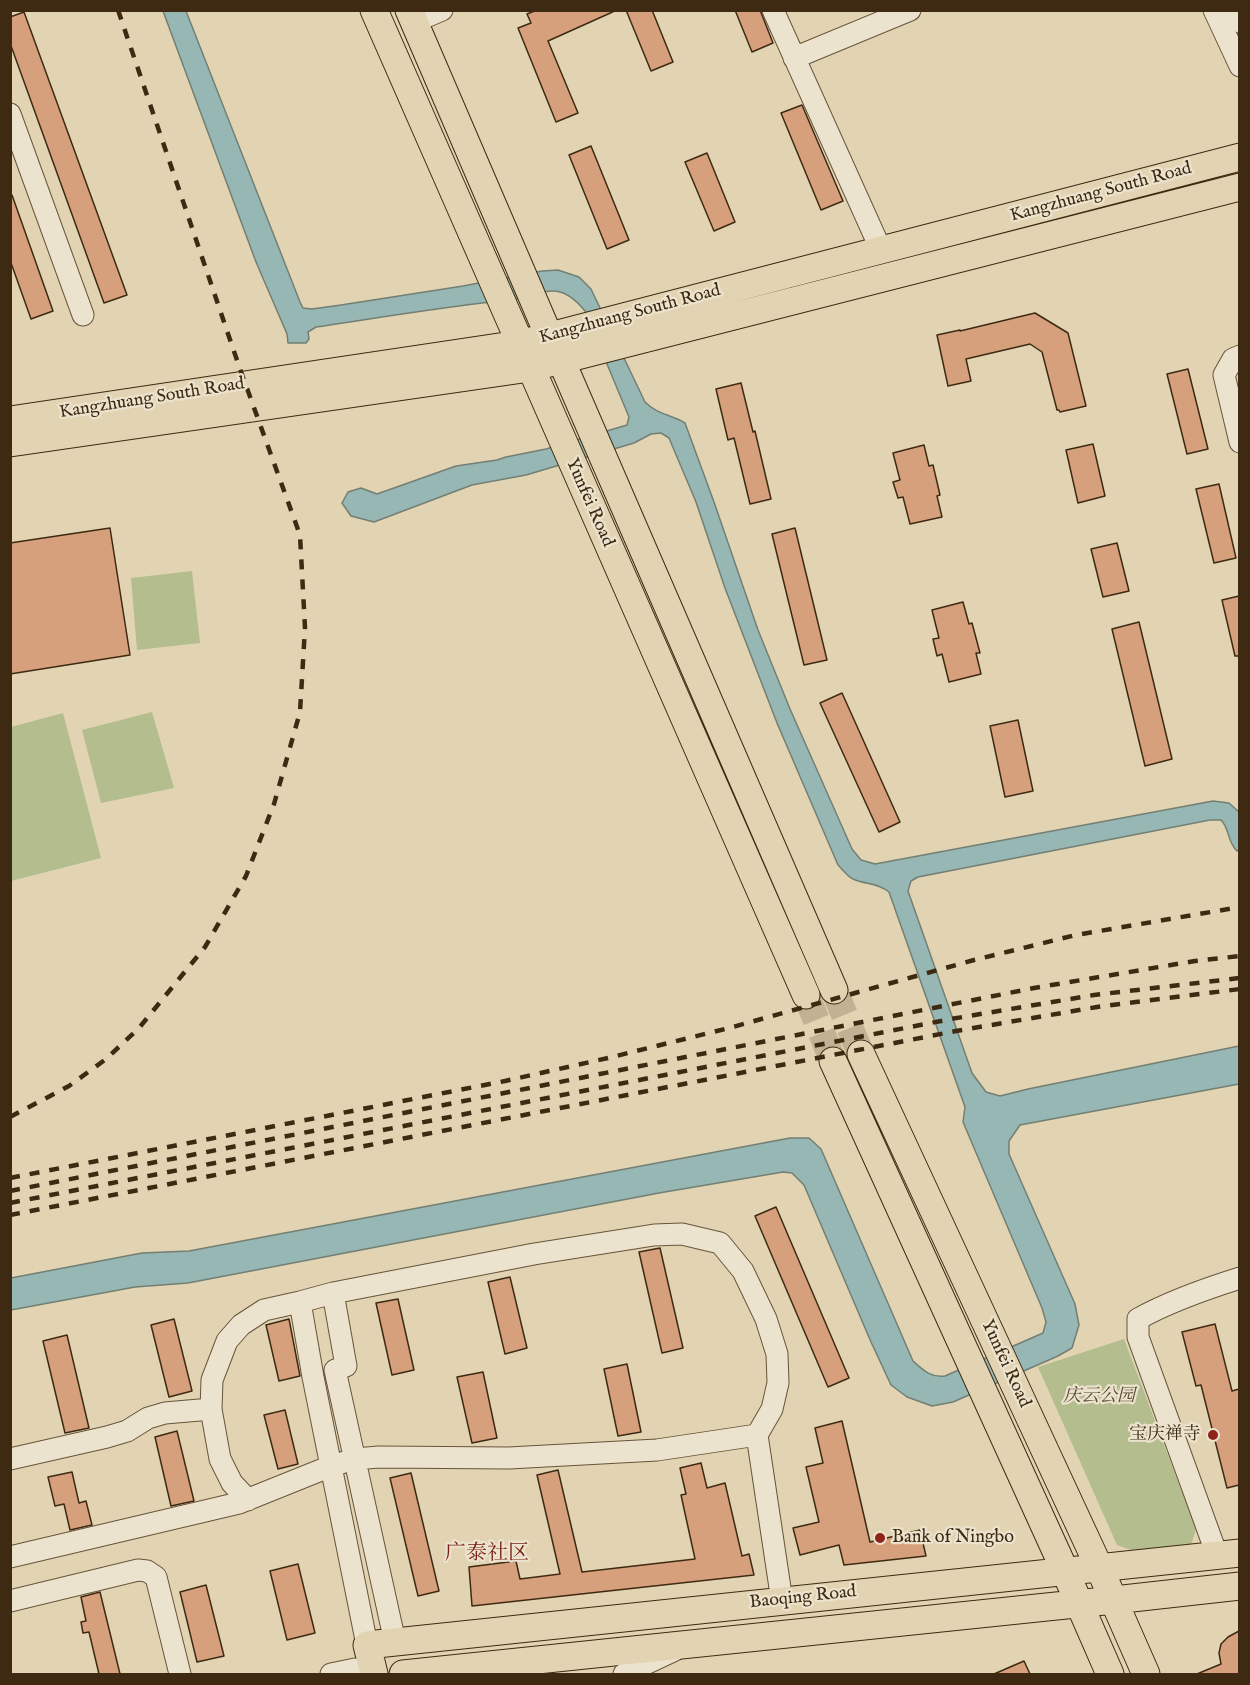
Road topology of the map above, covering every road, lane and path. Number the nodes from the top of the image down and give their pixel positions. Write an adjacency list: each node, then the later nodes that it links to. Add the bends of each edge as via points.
1 (374, 10): 17 (main road, Yunfei Road)
2 (442, 10): 7 (street)
3 (773, 10): 9 (street)
4 (910, 10): 9 (street)
5 (1214, 10): 10 (street)
6 (1234, 10): 8 (street)
7 (411, 16): 16 (main road, Yunfei Road)
8 (1239, 22)
9 (794, 58): 14 (street)
10 (1239, 66)
11 (10, 114): 15 (street)
12 (1239, 157): 14 (main road, Kangzhuang South Road)
13 (1239, 186): 19 (main road, Kangzhuang South Road)
14 (881, 250): 16 (main road, Kangzhuang South Road)
15 (83, 315)
16 (549, 336): 17 (main road, Kangzhuang South Road); 19 (main road, Yunfei Road)
17 (525, 356): 19 (main road, Kangzhuang South Road); 20 (main road, Kangzhuang South Road); 22 (main road, Kangzhuang South Road); 24 (main road, Yunfei Road)
18 (1239, 356): 21 (street, via 1224,375)
19 (561, 360): 23 (main road, Yunfei Road)
20 (10, 420)
21 (1239, 442)
22 (10, 443)
23 (834, 990)
24 (806, 995)
25 (861, 1054): 38 (main road, Yunfei Road)
26 (833, 1060): 39 (main road, Yunfei Road)
27 (1239, 1278): 36 (street, via 1138,1319 1138,1337)
28 (333, 1293): 29 (street); 31 (street, via 654,1235 682,1234 720,1243 743,1271 766,1319 777,1354 778,1383 772,1409); 33 (street, via 346,1366 335,1370)
29 (300, 1302): 30 (street, via 264,1310 240,1325 226,1341 212,1380); 34 (street)
30 (211, 1409): 32 (street, via 165,1413 127,1431); 35 (street, via 220,1459 232,1483)
31 (757, 1436): 33 (street, via 657,1450 509,1458); 43 (street)
32 (10, 1459)
33 (355, 1459): 34 (street); 45 (street)
34 (331, 1466): 35 (street); 46 (street)
35 (248, 1500): 37 (street)
36 (1228, 1554): 38 (main road, Baoqing Road)
37 (10, 1557)
38 (1099, 1567): 39 (main road, Baoqing Road); 41 (main road, Yunfei Road)
39 (1065, 1571): 43 (main road, Baoqing Road); 44 (main road, Yunfei Road)
40 (1239, 1586): 41 (main road, Baoqing Road)
41 (1114, 1600): 44 (main road, Baoqing Road); 54 (main road, Yunfei Road)
42 (10, 1601): 48 (street, via 138,1570 152,1573)
43 (782, 1601): 45 (main road, Baoqing Road)
44 (1079, 1603): 47 (main road, Baoqing Road); 53 (main road, Yunfei Road)
45 (395, 1642): 46 (main road, Baoqing Road); 51 (main road)
46 (367, 1645): 50 (main road)
47 (685, 1645): 51 (main road, Baoqing Road); 52 (street)
48 (180, 1674)
49 (331, 1674): 50 (street, via 355,1669)
50 (372, 1674)
51 (403, 1674)
52 (624, 1674)
53 (1110, 1674)
54 (1146, 1674)

